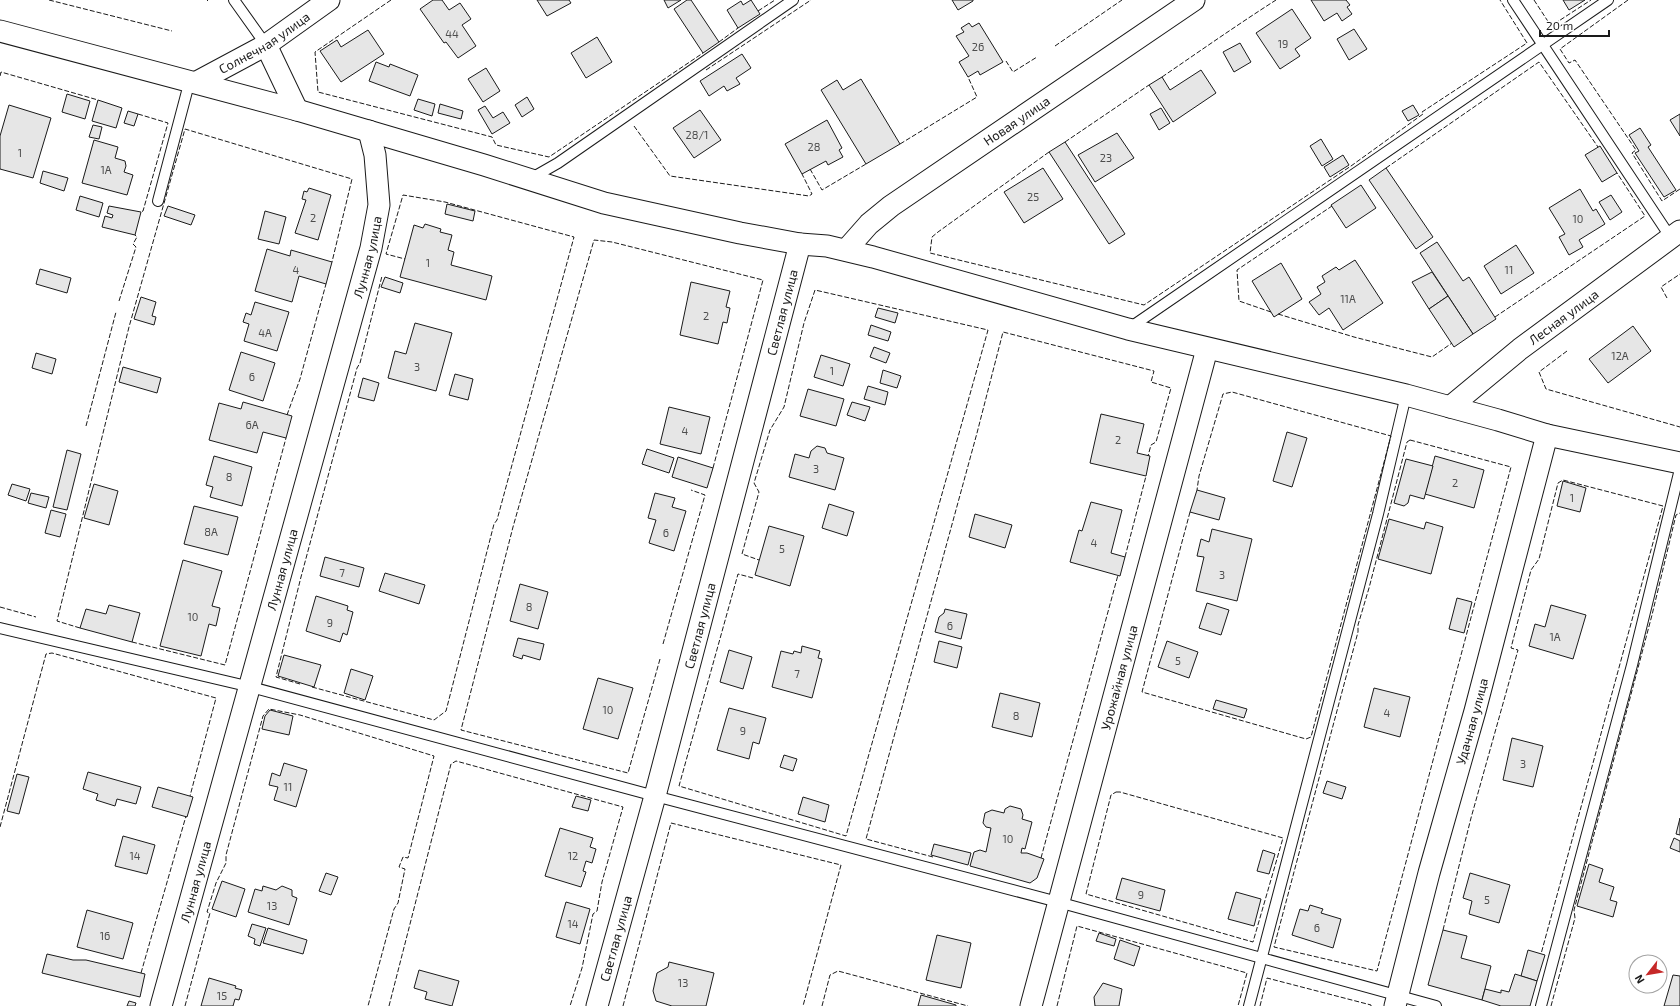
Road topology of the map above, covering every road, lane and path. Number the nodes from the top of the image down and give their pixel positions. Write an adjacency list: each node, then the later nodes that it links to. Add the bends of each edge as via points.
1 (234, 0): 8 (lane)
2 (329, 0): 8 (street, Солнечная улица)
3 (793, 0): 13 (lane)
4 (1194, 0): 17 (street, Новая улица, via 891,206)
5 (1513, 0): 9 (lane)
6 (1608, 0): 9 (lane)
7 (0, 31): 10 (street)
8 (266, 45): 10 (street, Солнечная улица); 11 (street)
9 (1542, 46): 15 (lane); 18 (lane)
10 (193, 81): 11 (street); 14 (lane)
11 (297, 110): 12 (street)
12 (369, 131): 13 (street); 26 (street, Лунная улица, via 375,155 379,205 377,221)
13 (529, 180): 16 (street, via 668,218)
14 (158, 201)
15 (1675, 235): 21 (street, Лесная улица, via 1520,350)
16 (800, 244): 17 (street); 27 (street, Светлая улица)
17 (846, 250): 18 (street)
18 (1128, 329): 19 (street)
19 (1207, 349): 20 (street); 28 (street, Урожайная улица)
20 (1406, 395): 21 (street); 29 (lane, via 1378,514)
21 (1450, 407): 22 (street)
22 (1547, 435): 23 (street); 30 (street, Удачная улица)
23 (1680, 463)
24 (1680, 469): 36 (lane, via 1632,665)
25 (0, 628): 26 (lane)
26 (251, 687): 27 (lane); 31 (street, Лунная улица)
27 (655, 796): 28 (lane); 32 (street, Светлая улица)
28 (1058, 902): 29 (lane); 33 (street, Урожайная улица)
29 (1262, 958): 30 (lane); 34 (lane)
30 (1396, 1001): 35 (lane)
31 (161, 1006)
32 (597, 1006)
33 (1031, 1006)
34 (1248, 1006)
35 (1436, 1006)
36 (1541, 1006)

